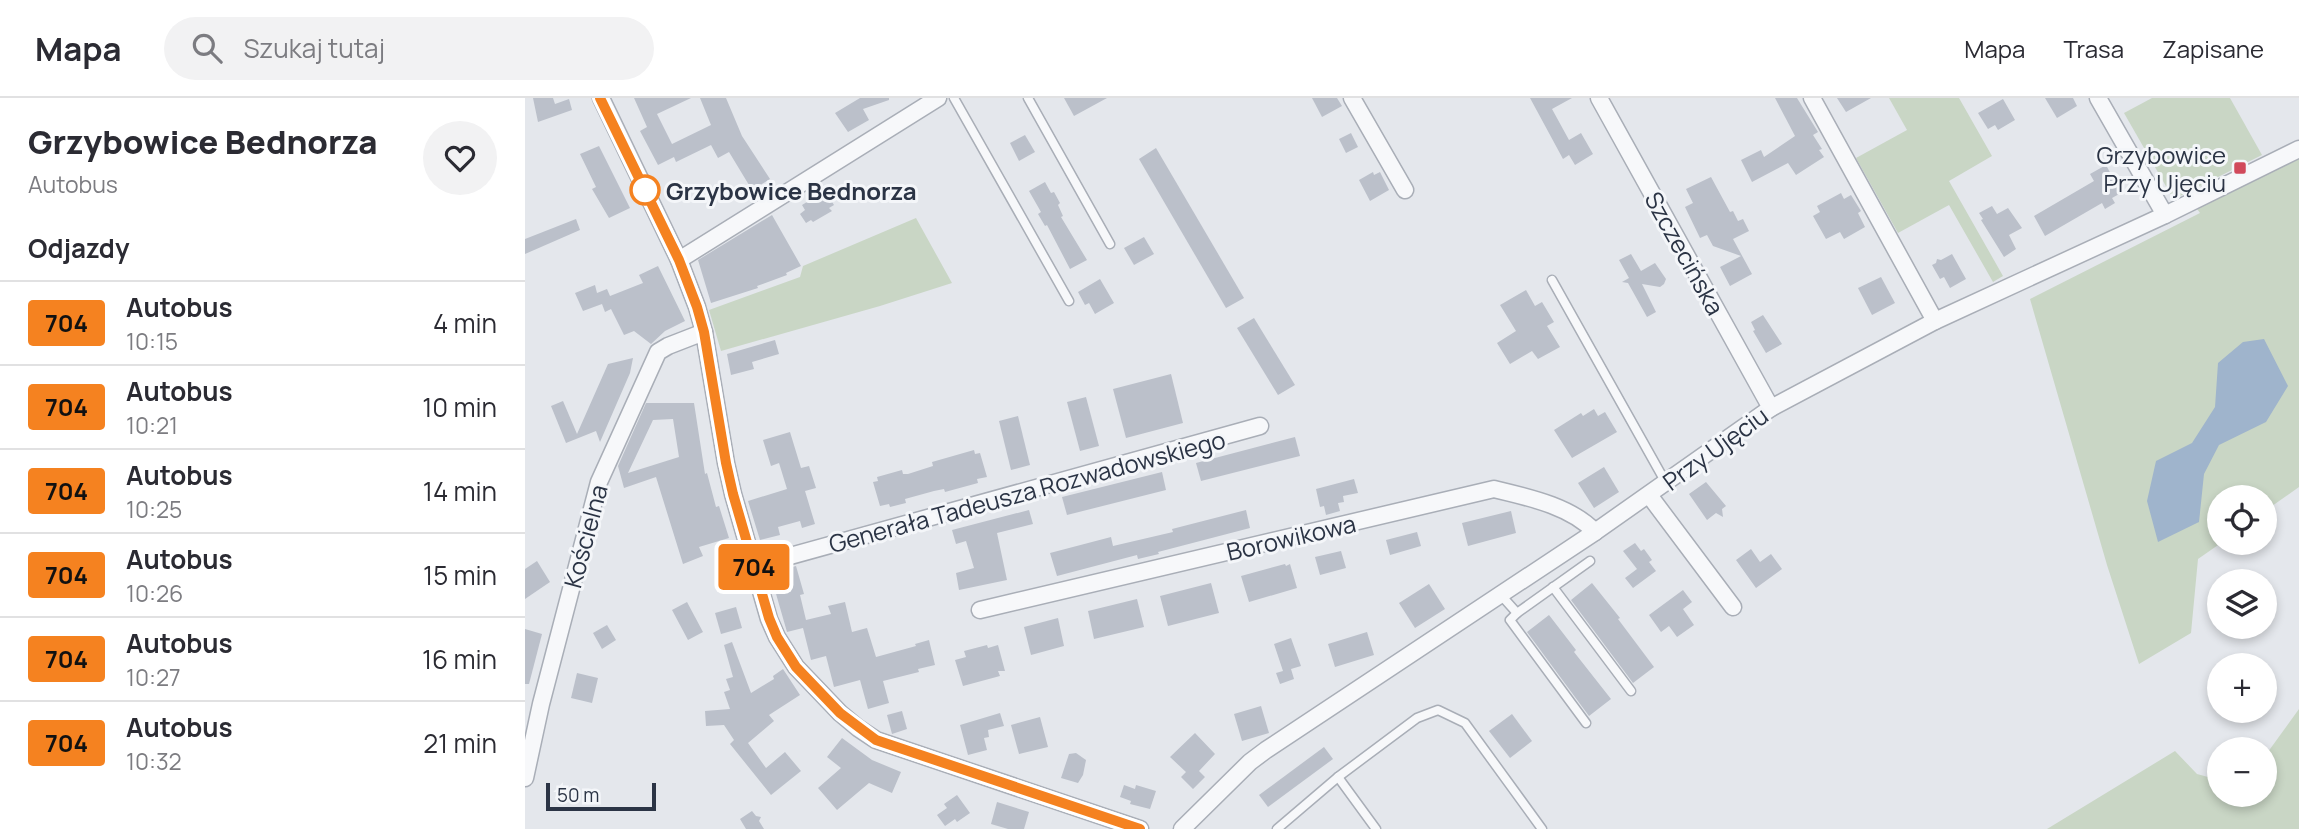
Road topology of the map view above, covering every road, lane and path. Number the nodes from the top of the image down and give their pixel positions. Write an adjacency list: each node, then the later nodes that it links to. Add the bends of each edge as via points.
1 (600, 98): 13 (street)
2 (937, 98): 13 (street)
3 (954, 98): 15 (lane)
4 (1028, 98): 12 (lane)
5 (1352, 98): 10 (street)
6 (1599, 98): 18 (street, Szczecińska)
7 (1812, 98): 16 (street)
8 (2098, 98): 11 (street)
9 (2299, 149): 11 (street, Przy Ujęciu)
10 (1405, 190)
11 (2165, 215): 16 (street, Przy Ujęciu)
12 (1110, 244)
13 (679, 260): 17 (street)
14 (1552, 280): 20 (lane)
15 (1069, 301)
16 (1935, 321): 18 (street, Przy Ujęciu)
17 (704, 332): 24 (street, via 726,463); 33 (street, Kościelna, via 658,352 599,482)
18 (1771, 408): 20 (street, Przy Ujęciu)
19 (1260, 426): 24 (street, Generała Tadeusza Rozwadowskiego)
20 (1666, 483): 21 (street, Przy Ujęciu)
21 (1649, 495): 22 (street, Przy Ujęciu); 27 (street)
22 (1595, 532): 26 (street, Przy Ujęciu); 28 (street, Borowikowa, via 1576,516 1494,489)
23 (1590, 561): 25 (lane)
24 (754, 566): 34 (street, via 769,618 785,652 858,728 889,746)
25 (1553, 587): 29 (lane); 30 (lane)
26 (1500, 594): 29 (lane); 35 (street, Przy Ujęciu, via 1266,750)
27 (1733, 607)
28 (980, 610)
29 (1517, 613): 31 (lane, via 1510,620)
30 (1631, 691)
31 (1586, 723)
32 (1338, 777): 36 (lane); 37 (lane); 38 (lane, via 1417,718 1438,710 1465,723)
33 (525, 778)
34 (1140, 829)
35 (1182, 829)
36 (1277, 829)
37 (1376, 829)
38 (1542, 829)

